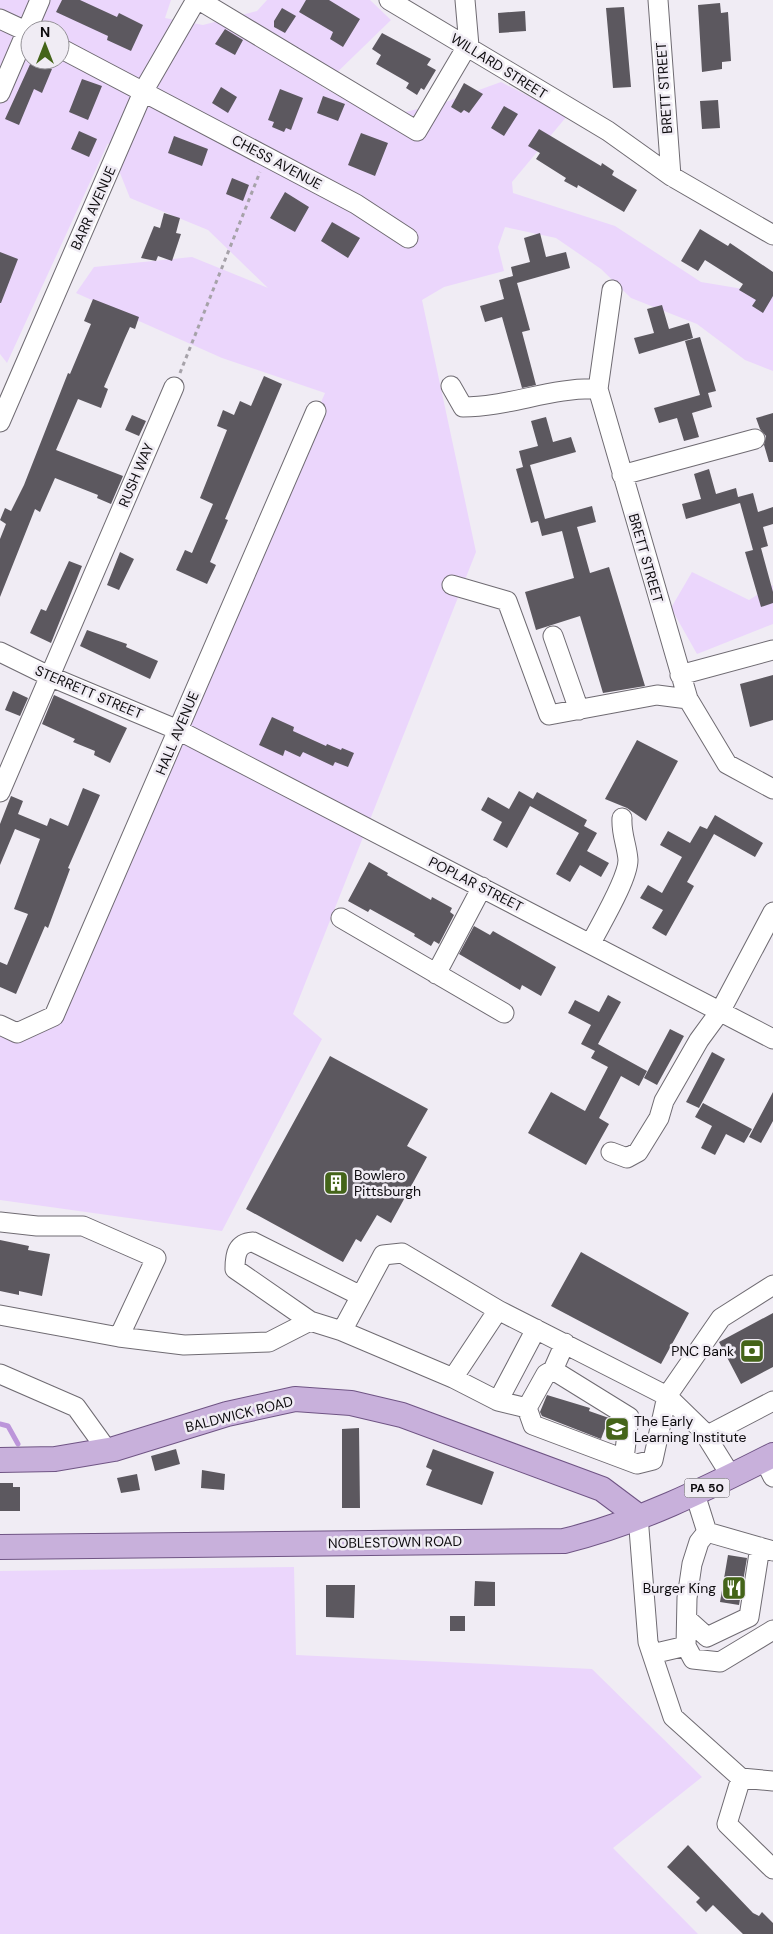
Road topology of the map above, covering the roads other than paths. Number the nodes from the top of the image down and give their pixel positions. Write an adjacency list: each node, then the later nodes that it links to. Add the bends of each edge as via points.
1 (40, 0): 7 (street)
2 (198, 0): 9 (street, via 417,131); 12 (street, BARR AVENUE)
3 (389, 0): 9 (street, WILLARD STREET)
4 (466, 0): 9 (street)
5 (658, 0): 14 (street, BRETT STREET)
6 (0, 19): 8 (street)
7 (32, 20)
8 (20, 28)
9 (469, 46): 14 (street, WILLARD STREET, via 608,132)
10 (20, 50): 13 (street)
11 (70, 53): 12 (street, CHESS AVENUE)
12 (144, 90): 16 (street, CHESS AVENUE, via 356,204); 22 (street, BARR AVENUE)
13 (0, 94)
14 (671, 176): 15 (street, WILLARD STREET)
15 (773, 235)
16 (408, 238)
17 (612, 290): 20 (street, BRETT STREET)
18 (452, 386): 20 (street, via 463,407 481,407 573,388)
19 (174, 387): 30 (street, RUSH WAY)
20 (598, 389): 24 (street, BRETT STREET)
21 (316, 411): 33 (street, HALL AVENUE)
22 (0, 422)
23 (755, 439): 24 (street)
24 (622, 475): 29 (street, BRETT STREET)
25 (452, 585): 32 (street, via 507,601 549,715)
26 (553, 636): 32 (street)
27 (773, 650): 29 (street)
28 (0, 652): 30 (street, STERRETT STREET)
29 (680, 675): 31 (street, BRETT STREET)
30 (49, 676): 33 (street, STERRETT STREET); 35 (street, RUSH WAY)
31 (688, 699): 32 (street, via 657,695); 34 (street, BRETT STREET, via 728,764)
32 (579, 710)
33 (178, 730): 37 (street, POPLAR STREET); 44 (street, HALL AVENUE, via 54,1016)
34 (773, 789)
35 (0, 792)
36 (622, 818): 40 (street, via 621,831 628,860 626,874)
37 (482, 886): 40 (street, POPLAR STREET); 41 (street)
38 (773, 912): 42 (street)
39 (341, 918): 41 (street)
40 (591, 943): 42 (street, POPLAR STREET)
41 (436, 974): 43 (street)
42 (721, 1010): 45 (street, POPLAR STREET); 46 (street, via 699,1040 638,1152 627,1158)
43 (504, 1013)
44 (8, 1029)
45 (773, 1039)
46 (611, 1152)
47 (0, 1222): 55 (street, via 83,1226 156,1258)
48 (773, 1285): 60 (street, via 721,1318)
49 (361, 1296): 50 (street, via 383,1255 402,1253); 52 (street, via 253,1242 239,1246 235,1269); 54 (street)
50 (498, 1310): 53 (street); 59 (street)
51 (0, 1316): 55 (street)
52 (310, 1321): 54 (street); 55 (street, via 269,1342 184,1345)
53 (536, 1329): 56 (street); 61 (street)
54 (342, 1331): 59 (street)
55 (119, 1337)
56 (565, 1343): 57 (street); 60 (street)
57 (553, 1370): 63 (street, via 546,1374); 66 (street, via 629,1417)
58 (0, 1374): 65 (street, via 76,1407)
59 (453, 1378): 61 (street)
60 (667, 1396): 64 (street); 66 (street, via 653,1460 637,1464)
61 (498, 1401): 63 (street)
62 (773, 1401): 64 (street)
63 (528, 1408): 66 (street, via 532,1425)
64 (706, 1436): 69 (street)
65 (108, 1450): 67 (main road, BALDWICK ROAD, via 55,1458); 71 (main road, BALDWICK ROAD, via 227,1414 295,1399 351,1403 402,1415 602,1489)
66 (624, 1459)
67 (0, 1460)
68 (770, 1463): 69 (main road, NOBLESTOWN ROAD / PA 50)
69 (731, 1476): 70 (main road, NOBLESTOWN ROAD / PA 50)
70 (695, 1494): 71 (main road, NOBLESTOWN ROAD / PA 50); 72 (street)
71 (638, 1516): 73 (main road, NOBLESTOWN ROAD / PA 50, via 598,1532 564,1540); 78 (street, via 648,1642)
72 (707, 1532): 74 (street); 75 (street, via 699,1542 692,1564)
73 (0, 1547)
74 (768, 1550): 75 (street, via 749,1617 706,1637); 76 (street)
75 (691, 1623): 77 (street)
76 (765, 1635): 77 (street, via 720,1662 693,1659)
77 (686, 1646): 78 (street)
78 (652, 1654): 79 (street, via 674,1717)
79 (741, 1778): 80 (street); 81 (street, via 727,1824)
80 (773, 1781)
81 (773, 1869)

